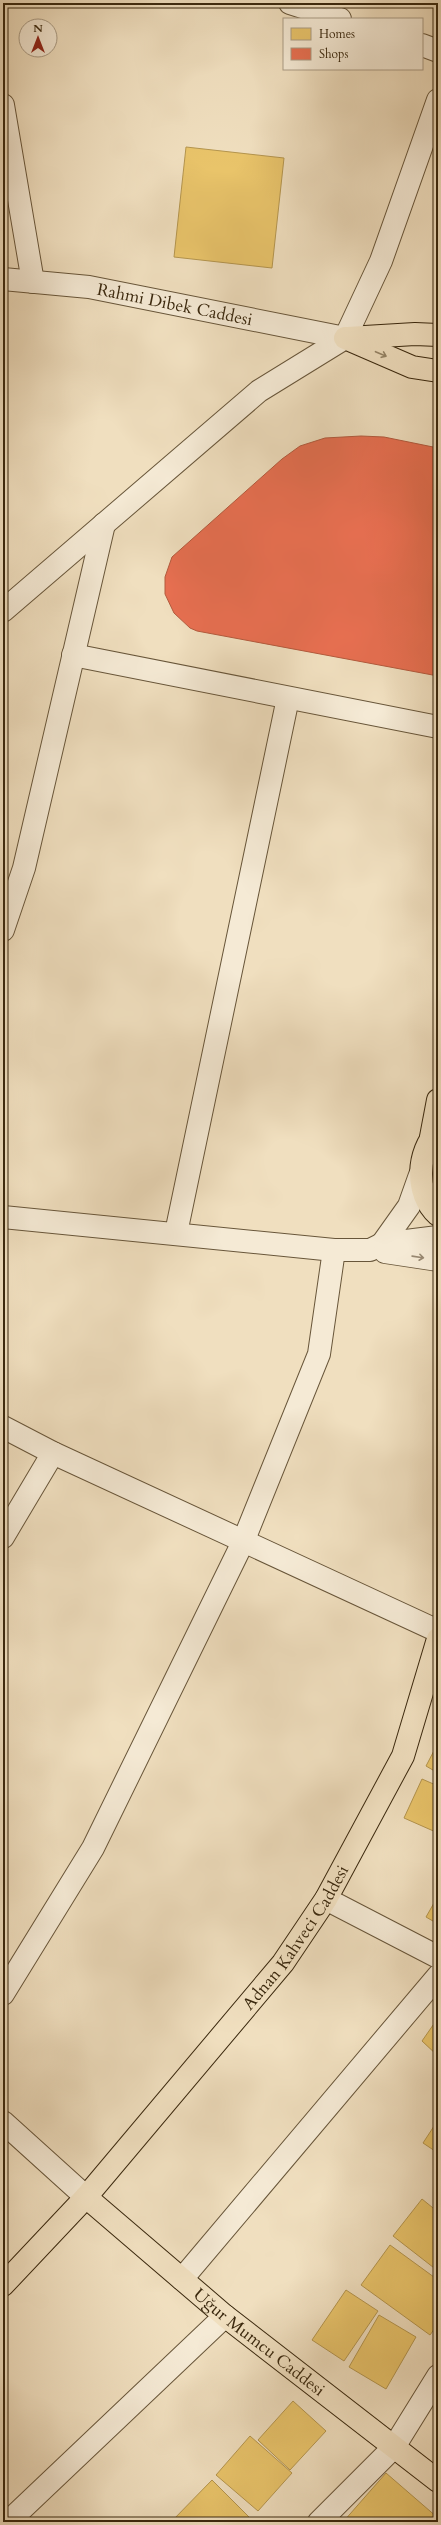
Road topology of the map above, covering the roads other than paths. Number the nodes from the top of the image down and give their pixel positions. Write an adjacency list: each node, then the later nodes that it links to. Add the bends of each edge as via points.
1 (290, 3): 2 (street)
2 (337, 18)
3 (423, 45): 4 (street)
4 (438, 50)
5 (438, 100): 10 (street, via 381,261)
6 (3, 105): 8 (street)
7 (3, 279): 8 (street, Rahmi Dibek Caddesi)
8 (33, 282): 10 (street, Rahmi Dibek Caddesi, via 89,287)
9 (438, 335): 10 (main road, Rahmi Dibek Caddesi)
10 (345, 338): 11 (main road, Rahmi Dibek Caddesi, one-way to 11, via 412,367); 12 (street, via 259,391)
11 (438, 371)
12 (104, 524): 13 (street); 14 (street)
13 (3, 611)
14 (73, 656): 15 (street); 17 (street, via 24,868)
15 (288, 698): 16 (street); 23 (street)
16 (438, 727)
17 (3, 930)
18 (438, 1100): 19 (main road)
19 (435, 1133): 20 (main road, via 423,1155)
20 (420, 1175): 21 (main road, via 424,1194); 25 (street, via 410,1206)
21 (438, 1214)
22 (3, 1217): 23 (street)
23 (176, 1234): 26 (street)
24 (438, 1237): 25 (street)
25 (376, 1247): 26 (street); 27 (street, one-way to 27)
26 (334, 1250): 31 (street, via 319,1354)
27 (438, 1260)
28 (3, 1427): 29 (street)
29 (53, 1453): 30 (street); 31 (street)
30 (3, 1537)
31 (243, 1542): 32 (street); 37 (street, via 93,1848)
32 (438, 1632)
33 (438, 1639): 34 (main road, Adnan Kahveci Caddesi, via 403,1756)
34 (326, 1899): 35 (street); 39 (main road, Adnan Kahveci Caddesi, via 283,1963)
35 (438, 1957)
36 (438, 1976): 40 (street)
37 (3, 1994)
38 (3, 2122): 39 (street)
39 (86, 2197): 40 (main road, Uğur Mumcu Caddesi); 41 (main road, Adnan Kahveci Caddesi)
40 (182, 2279): 42 (main road, Uğur Mumcu Caddesi)
41 (3, 2285)
42 (225, 2316): 44 (main road, Uğur Mumcu Caddesi); 46 (street)
43 (438, 2376): 44 (street)
44 (394, 2447): 45 (main road, Uğur Mumcu Caddesi); 47 (street)
45 (438, 2480)
46 (8, 2522)
47 (319, 2522)

